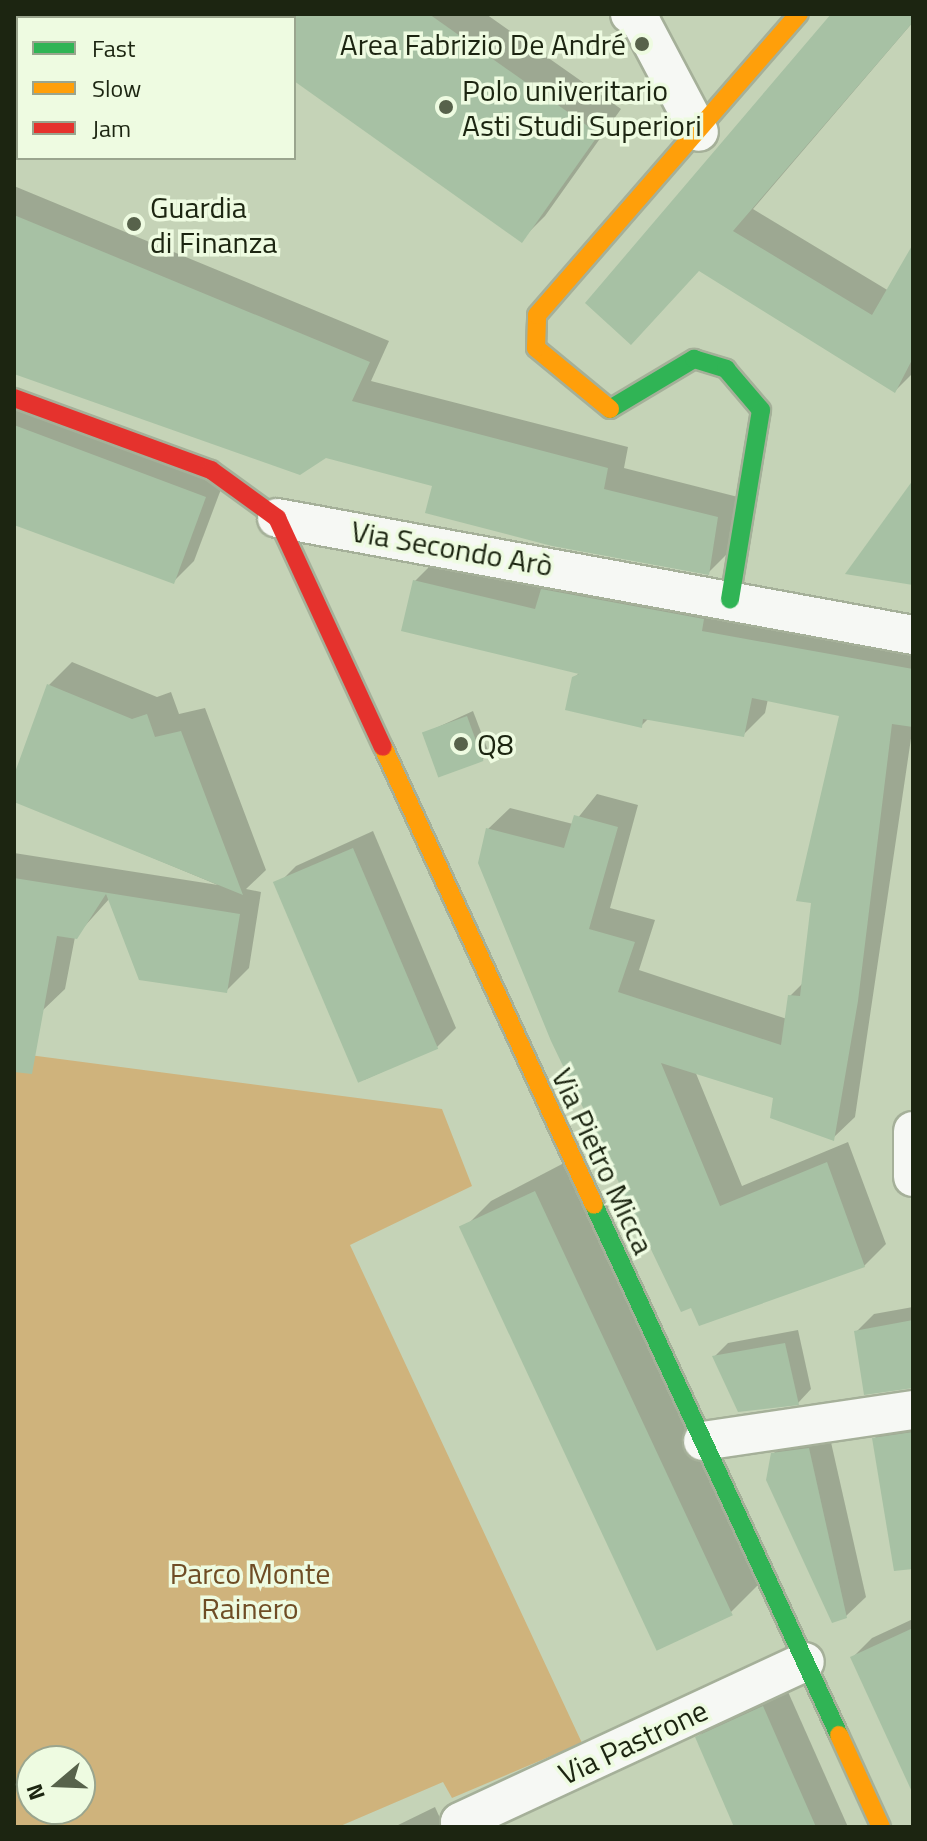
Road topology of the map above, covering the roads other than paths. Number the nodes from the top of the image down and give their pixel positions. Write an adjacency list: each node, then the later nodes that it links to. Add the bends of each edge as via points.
1 (799, 14): 3 (street)
2 (636, 18): 3 (street)
3 (699, 132): 6 (street, via 537,315 536,348 610,409 694,359 726,369 761,410)
4 (14, 398): 5 (street, Via Secondo Arò, via 211,470)
5 (277, 518): 6 (street, Via Secondo Arò); 11 (street, Via Pietro Micca)
6 (730, 599): 7 (street, Via Secondo Arò)
7 (913, 635)
8 (913, 1131): 9 (street)
9 (913, 1177)
10 (913, 1410): 11 (street)
11 (703, 1441): 12 (street, Via Pietro Micca)
12 (805, 1662): 13 (street, Via Pastrone); 14 (street, Via Pietro Micca)
13 (461, 1825)
14 (881, 1827)

